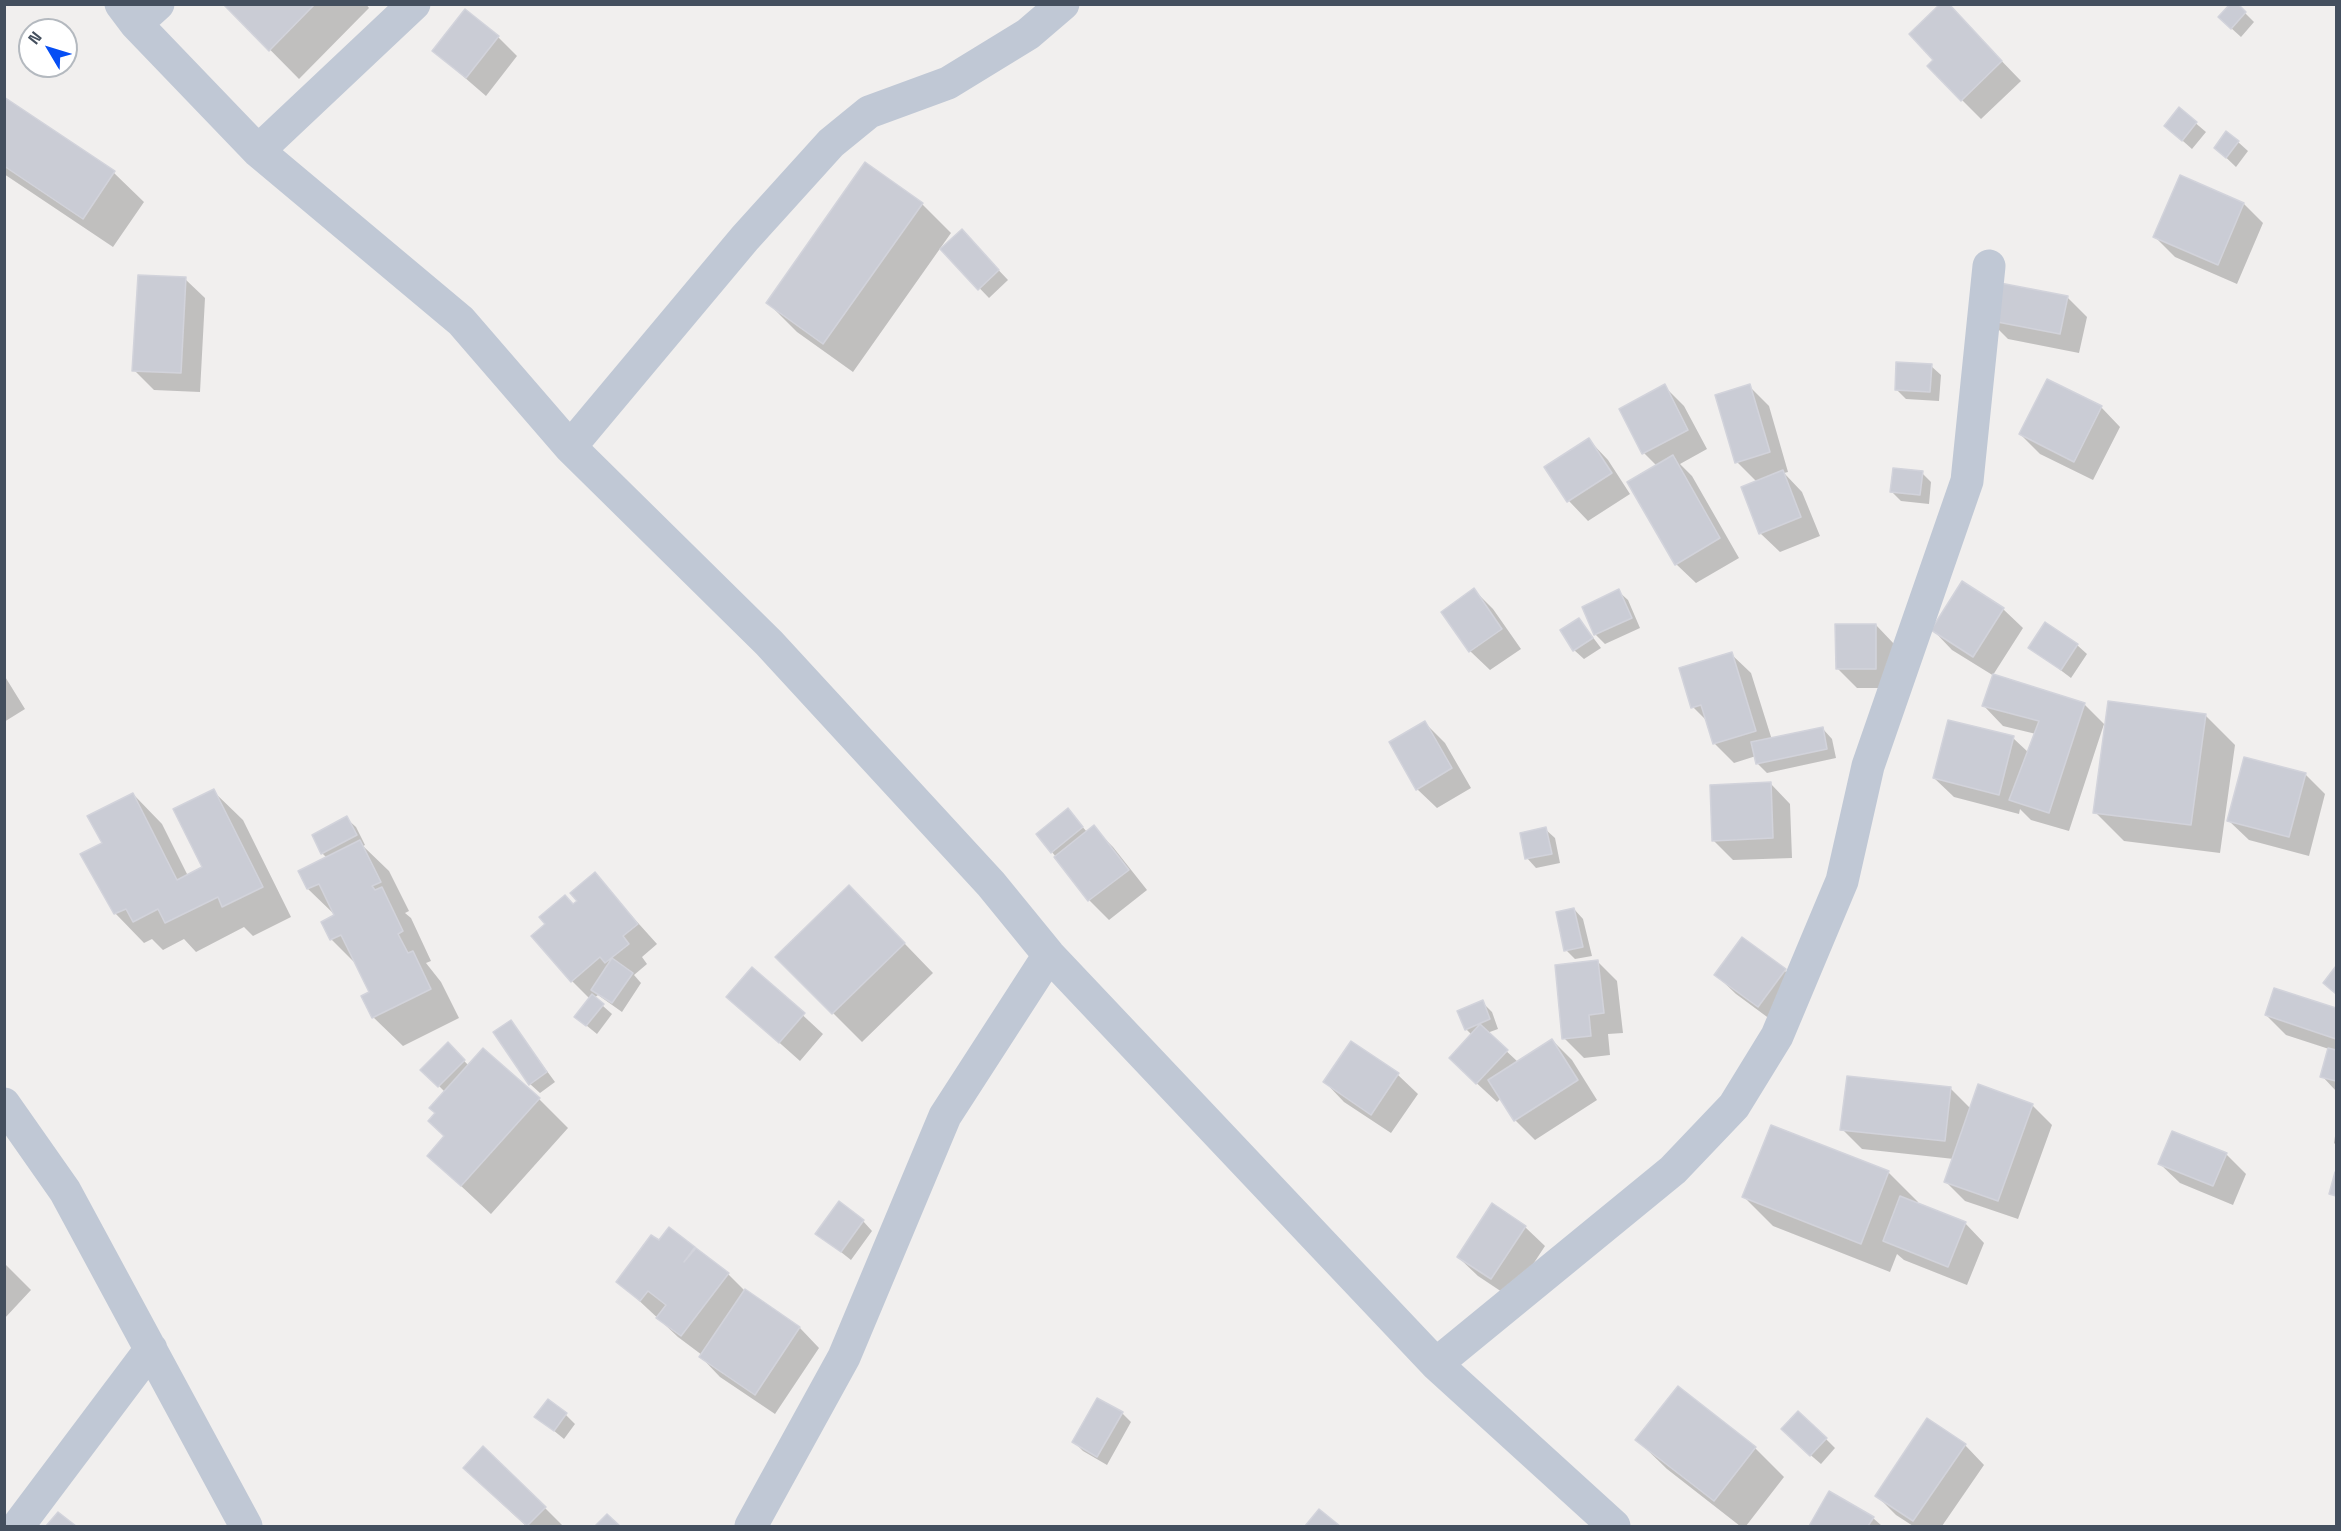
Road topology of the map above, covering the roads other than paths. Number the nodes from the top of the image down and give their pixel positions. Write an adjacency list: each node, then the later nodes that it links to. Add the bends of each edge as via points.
1 (414, 4): 4 (street)
2 (1063, 4): 6 (street, via 1028,34 948,83 869,112 831,143 745,238)
3 (138, 11): 4 (street)
4 (258, 151): 6 (street, via 461,321)
5 (1989, 266): 10 (street, via 1967,481 1868,766 1842,881 1777,1036 1734,1106 1673,1170)
6 (570, 447): 7 (street, via 769,643 991,884)
7 (1049, 954): 10 (street); 13 (street, via 945,1116 844,1357)
8 (4, 1104): 9 (street, via 65,1191)
9 (150, 1349): 11 (street); 12 (street)
10 (1436, 1364): 14 (street)
11 (18, 1527)
12 (246, 1527)
13 (751, 1527)
14 (1614, 1527)

